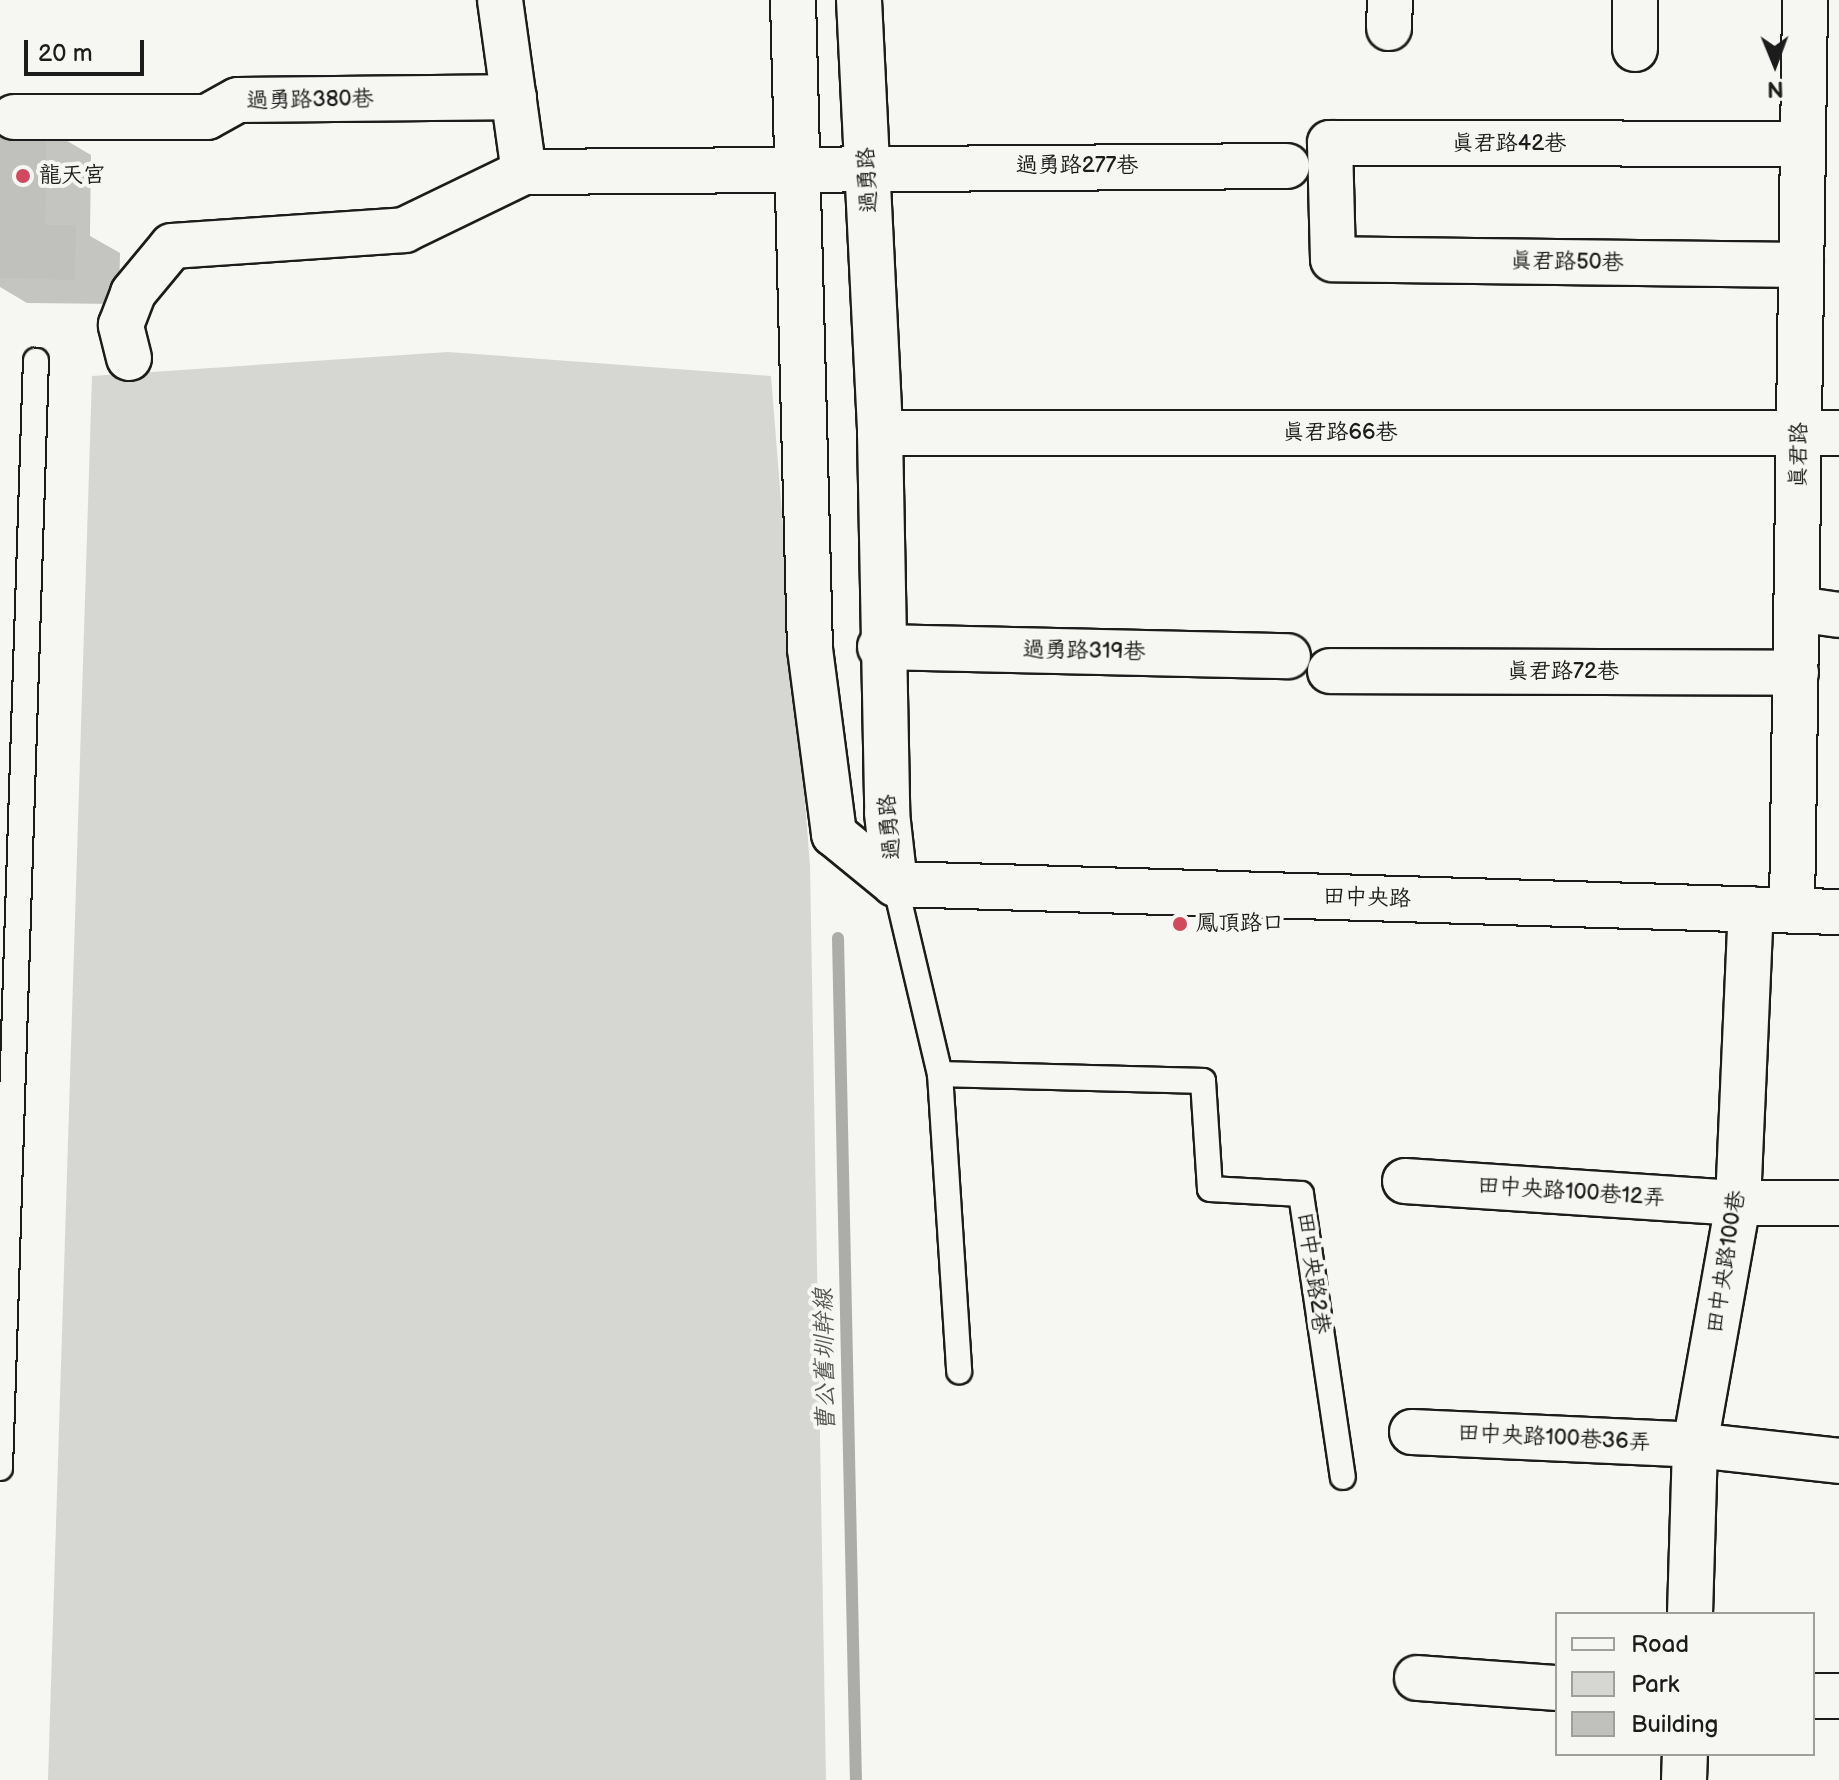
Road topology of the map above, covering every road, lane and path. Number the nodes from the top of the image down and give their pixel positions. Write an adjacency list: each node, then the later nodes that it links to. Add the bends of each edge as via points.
1 (500, 0): 7 (street)
2 (793, 0): 11 (street, 過勇路)
3 (859, 0): 12 (street, 過勇路)
4 (1635, 0): 6 (street)
5 (1805, 0): 9 (street, 真君路)
6 (1635, 49)
7 (514, 97): 8 (street, 過勇路380巷, via 238,100 207,117); 13 (street)
8 (14, 117)
9 (1803, 144): 14 (street, 真君路); 15 (street, 真君路42巷, via 1330,143)
10 (1287, 166): 12 (street, 過勇路277巷)
11 (798, 167): 12 (street); 13 (street); 28 (street, 過勇路, via 810,649 834,834)
12 (868, 167): 19 (street, 過勇路)
13 (524, 172): 17 (street, via 404,230 172,246 129,303 121,325)
14 (1820, 216): 16 (street, 真君路)
15 (1333, 259): 16 (street, 真君路50巷)
16 (1801, 265): 20 (street, 真君路)
17 (129, 358)
18 (36, 361): 27 (lane)
19 (880, 433): 20 (street, 真君路66巷); 23 (street, 過勇路)
20 (1819, 433): 21 (street, 真君路)
21 (1797, 609): 22 (street); 26 (street, 真君路)
22 (1839, 615)
23 (880, 647): 24 (street, 過勇路319巷); 28 (street, 過勇路)
24 (1288, 656)
25 (1330, 671): 26 (street, 真君路72巷)
26 (1796, 673): 29 (street, 真君路)
27 (10, 873): 39 (lane)
28 (895, 884): 29 (street, 田中央路); 31 (lane)
29 (1772, 910): 30 (street, 田中央路); 33 (street, 田中央路100巷)
30 (1839, 912)
31 (940, 1074): 35 (lane); 40 (lane, 田中央路2巷, via 1203,1081 1210,1189 1301,1194)
32 (1405, 1181): 33 (street, 田中央路100巷12弄)
33 (1738, 1203): 34 (street, 田中央路100巷12弄); 37 (street, 田中央路100巷)
34 (1839, 1203)
35 (959, 1371)
36 (1412, 1432): 37 (street, 田中央路100巷36弄)
37 (1695, 1445): 38 (street, 田中央路100巷36弄); 41 (street, 田中央路100巷)
38 (1839, 1461)
39 (0, 1468)
40 (1343, 1477)
41 (1690, 1612)
42 (1417, 1678): 43 (street)
43 (1555, 1688)
44 (1815, 1696): 45 (street)
45 (1839, 1696)
46 (1685, 1756): 47 (street)
47 (1684, 1780)

